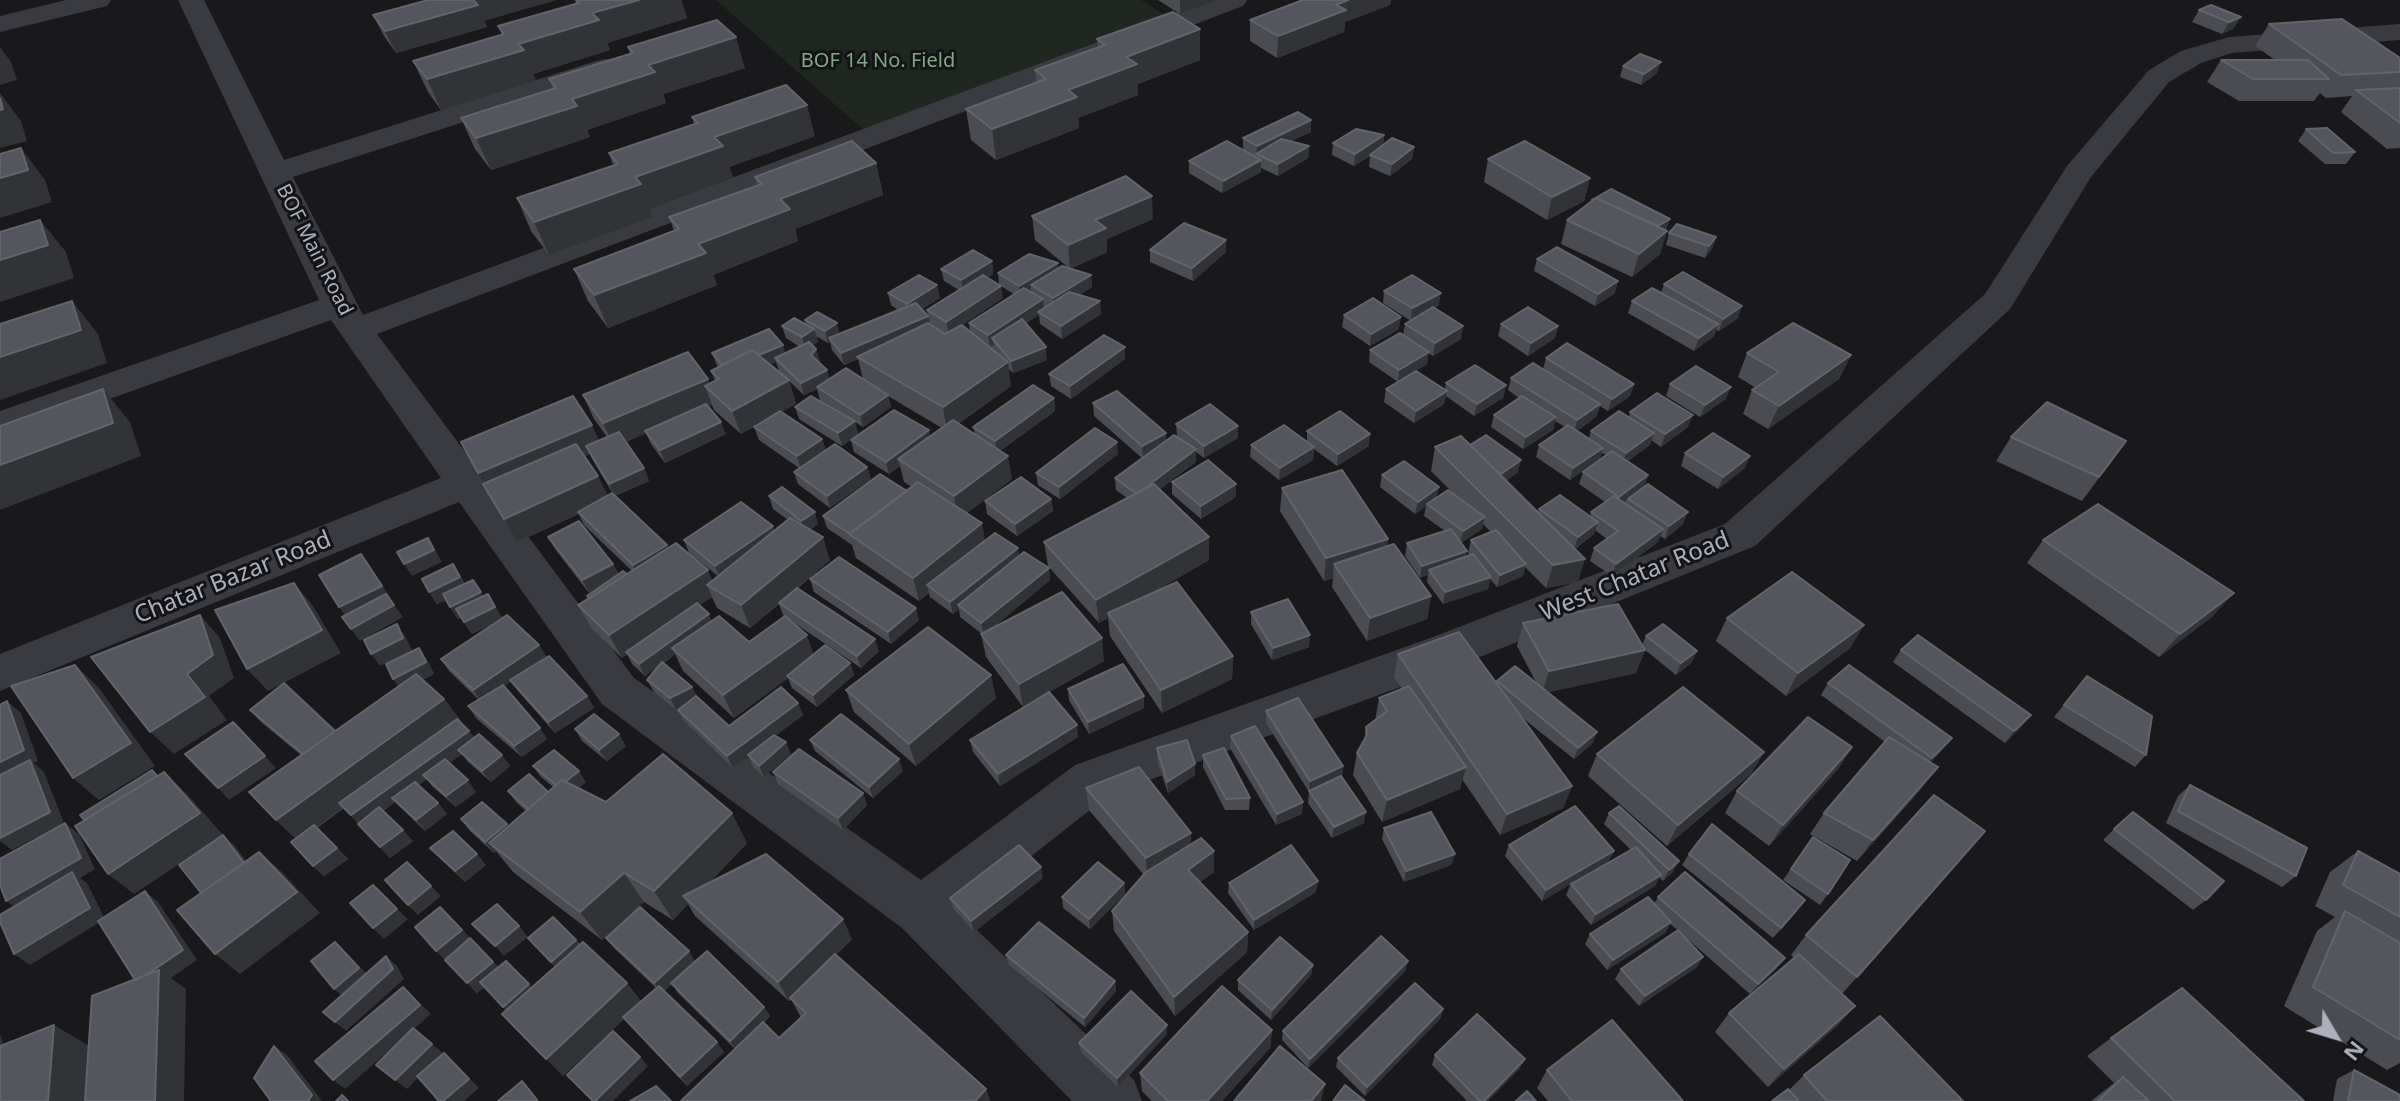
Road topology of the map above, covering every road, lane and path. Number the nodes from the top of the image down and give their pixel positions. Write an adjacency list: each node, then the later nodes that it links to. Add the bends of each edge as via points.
1 (98, 0): 4 (street)
2 (191, 0): 7 (street, BOF Main Road)
3 (1234, 0): 8 (street)
4 (0, 24)
5 (2400, 32): 12 (street, West Chatar Road, via 2229,45 2191,57 2159,76 2078,173 1998,301 1740,535 1449,650 1092,780)
6 (639, 56): 7 (street)
7 (275, 173): 8 (street, BOF Main Road)
8 (347, 318): 9 (street); 10 (street, BOF Main Road)
9 (0, 425)
10 (465, 484): 11 (street, Chatar Bazar Road); 12 (street, BOF Main Road, via 618,691)
11 (0, 673)
12 (921, 911): 13 (street, BOF Main Road)
13 (1113, 1101)

